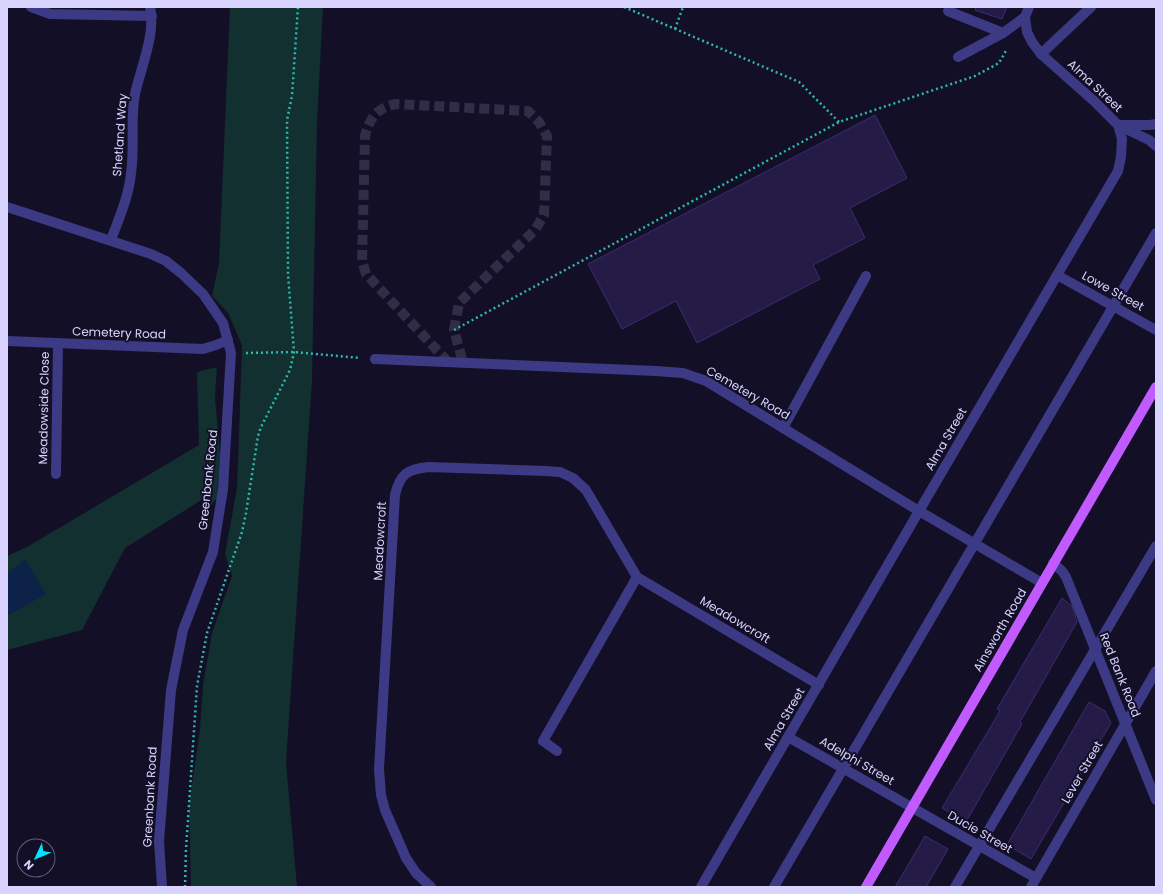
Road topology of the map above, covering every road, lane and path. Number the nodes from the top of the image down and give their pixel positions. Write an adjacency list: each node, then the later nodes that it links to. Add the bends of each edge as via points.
1 (31, 7): 8 (street, via 50,14)
2 (298, 7): 30 (path, via 292,96 287,120 288,274)
3 (624, 7): 10 (path)
4 (683, 7): 10 (path)
5 (950, 7): 11 (street, via 948,11)
6 (1029, 7): 9 (street)
7 (1091, 7): 13 (street)
8 (151, 12): 21 (street, Shetland Way, via 148,46 135,95 130,184)
9 (1026, 17): 11 (street); 13 (street, Alma Street, via 1027,32)
10 (675, 29): 15 (path, via 799,82)
11 (1003, 33): 14 (street)
12 (1010, 43): 15 (path, via 999,63 975,76)
13 (1041, 54): 17 (street, Alma Street)
14 (958, 57)
15 (839, 122): 25 (path)
16 (1156, 124): 17 (street)
17 (1118, 125): 18 (street); 22 (street, Alma Street, via 1122,140 1118,171)
18 (1156, 146)
19 (7, 207): 21 (street, Greenbank Road)
20 (1156, 232): 24 (street)
21 (111, 240): 27 (street, Greenbank Road, via 166,261 181,273 215,310 223,323)
22 (1057, 275): 24 (street, Lowe Street); 36 (street, Alma Street)
23 (866, 276): 34 (street)
24 (1114, 307): 26 (street, Lowe Street); 37 (street)
25 (454, 330)
26 (1156, 330)
27 (228, 340): 29 (street, Cemetery Road, via 203,349); 31 (street, Greenbank Road)
28 (7, 341): 29 (street, Cemetery Road)
29 (58, 344): 35 (street, Meadowside Close)
30 (294, 352): 31 (path); 32 (path); 54 (path, via 290,370 258,436 242,532 207,633 198,686)
31 (231, 354): 53 (street, Greenbank Road, via 223,489 213,552 183,630 171,690 160,841)
32 (375, 359): 34 (street, Cemetery Road, via 683,374 706,381)
33 (1156, 387): 39 (main road, Ainsworth Road)
34 (783, 428): 36 (street, Cemetery Road)
35 (56, 474)
36 (919, 511): 37 (street, Cemetery Road); 44 (street, Alma Street)
37 (974, 544): 41 (street, Cemetery Road); 48 (street)
38 (1156, 546): 42 (street)
39 (1053, 563): 41 (main road, Ainsworth Road); 42 (street, Red Bank Road, via 1066,577)
40 (637, 577): 44 (street, Meadowcroft); 47 (street, via 543,741); 55 (street, Meadowcroft, via 586,490 573,478 560,472 429,466 416,468 398,483 395,496 379,761 381,795 406,858 416,873)
41 (1042, 583): 50 (main road, Ainsworth Road)
42 (1095, 648): 45 (street, Red Bank Road); 51 (street)
43 (1156, 671): 45 (street, Lever Street)
44 (819, 685): 46 (street, Alma Street)
45 (1125, 724): 49 (street, Red Bank Road); 52 (street, Lever Street)
46 (788, 737): 48 (street, Adelphi Street); 56 (street, Alma Street)
47 (558, 751)
48 (843, 768): 50 (street, Adelphi Street); 57 (street)
49 (1156, 800)
50 (912, 808): 51 (street, Ducie Street); 58 (main road, Ainsworth Road)
51 (978, 846): 52 (street, Ducie Street); 59 (street)
52 (1033, 882)
53 (162, 887)
54 (185, 887)
55 (432, 887)
56 (701, 887)
57 (774, 887)
58 (866, 887)
59 (955, 887)

